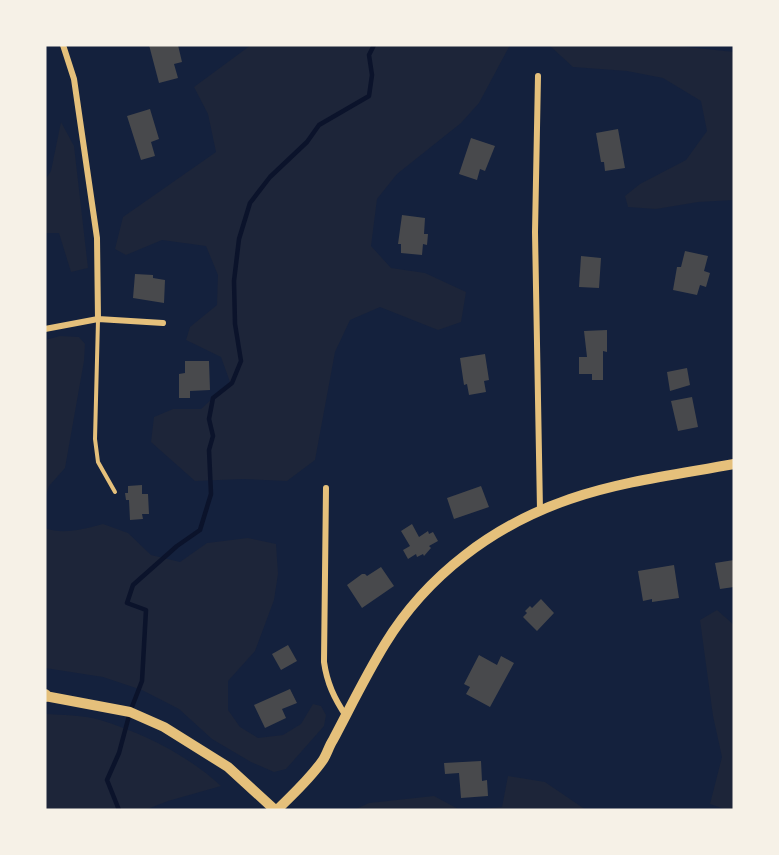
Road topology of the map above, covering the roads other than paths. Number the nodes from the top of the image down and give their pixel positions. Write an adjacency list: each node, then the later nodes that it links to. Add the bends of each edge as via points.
1 (63, 45): 3 (street, via 74,79 97,238)
2 (538, 76): 9 (street, via 535,232)
3 (98, 319): 4 (street); 5 (street); 8 (lane, via 95,439 98,462)
4 (163, 323)
5 (45, 329)
6 (734, 464): 9 (main road, via 608,489)
7 (326, 488): 11 (street, via 324,662 333,697)
8 (115, 492)
9 (540, 510): 11 (main road, via 483,540 431,585 387,641)
10 (45, 696): 12 (main road, via 130,712 164,727 228,767)
11 (346, 717): 12 (main road, via 305,783)
12 (276, 810)

